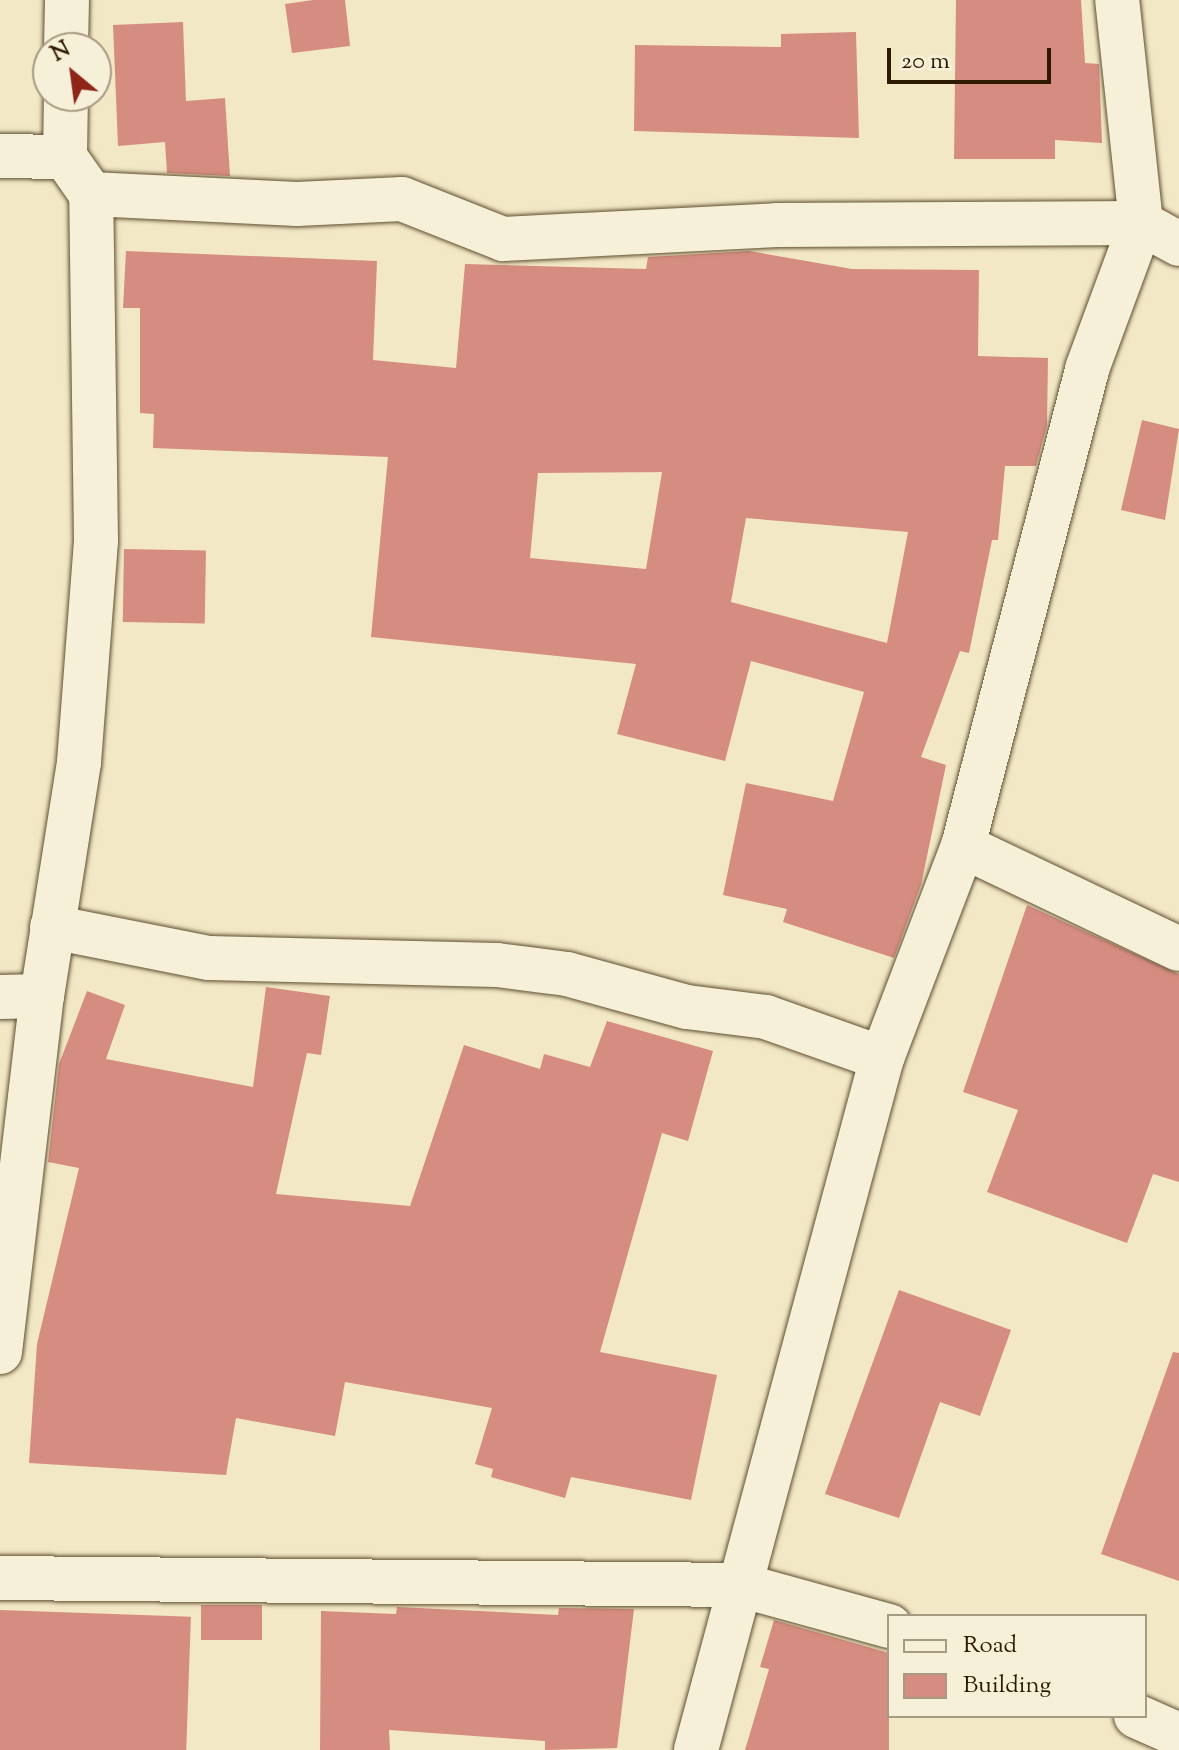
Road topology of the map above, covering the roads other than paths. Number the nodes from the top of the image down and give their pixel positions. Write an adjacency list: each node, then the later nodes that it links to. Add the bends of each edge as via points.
1 (67, 0): 3 (street)
2 (1117, 0): 8 (street)
3 (66, 32)
4 (66, 112): 6 (street)
5 (0, 156): 6 (street)
6 (65, 157): 7 (street)
7 (91, 194): 8 (street, via 297,204 402,199 503,239 777,225); 11 (street, via 96,540 79,762)
8 (1141, 223): 9 (street); 10 (street, via 1087,369)
9 (1179, 244)
10 (963, 846): 12 (street); 14 (street)
11 (52, 927): 13 (street); 14 (street, via 209,958 497,965 567,974 687,1007 766,1017)
12 (1179, 949)
13 (21, 997): 15 (street)
14 (882, 1058): 17 (street)
15 (0, 1352)
16 (0, 1578): 17 (street)
17 (740, 1585): 18 (street); 21 (street)
18 (887, 1625)
19 (1141, 1718): 20 (street)
20 (1179, 1735)
21 (696, 1750)

